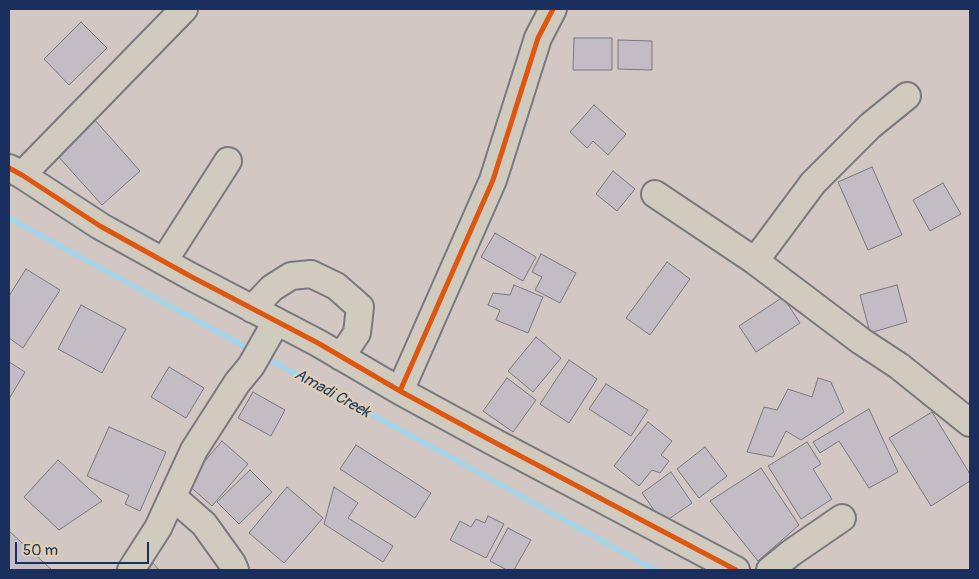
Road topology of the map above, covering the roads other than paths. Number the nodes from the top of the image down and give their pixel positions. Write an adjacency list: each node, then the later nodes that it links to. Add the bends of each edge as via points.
1 (184, 9): 5 (street)
2 (552, 9): 12 (street, via 538,38 492,180)
3 (907, 96): 8 (street, via 870,126 813,183)
4 (228, 161): 7 (street)
5 (15, 172): 7 (street, via 100,226)
6 (655, 194): 8 (street)
7 (164, 261): 9 (street)
8 (756, 261): 13 (street, via 860,341 900,366)
9 (252, 309): 10 (street); 11 (street, via 272,288 291,276 311,274 336,286 360,308 357,334)
10 (271, 331): 11 (street); 14 (street, via 194,450)
11 (341, 357): 12 (street)
12 (400, 391): 18 (street)
13 (970, 423)
14 (173, 498): 16 (street, via 158,528); 17 (street, via 204,524)
15 (842, 518): 19 (street)
16 (130, 570)
17 (235, 570)
18 (736, 570)
19 (770, 570)

